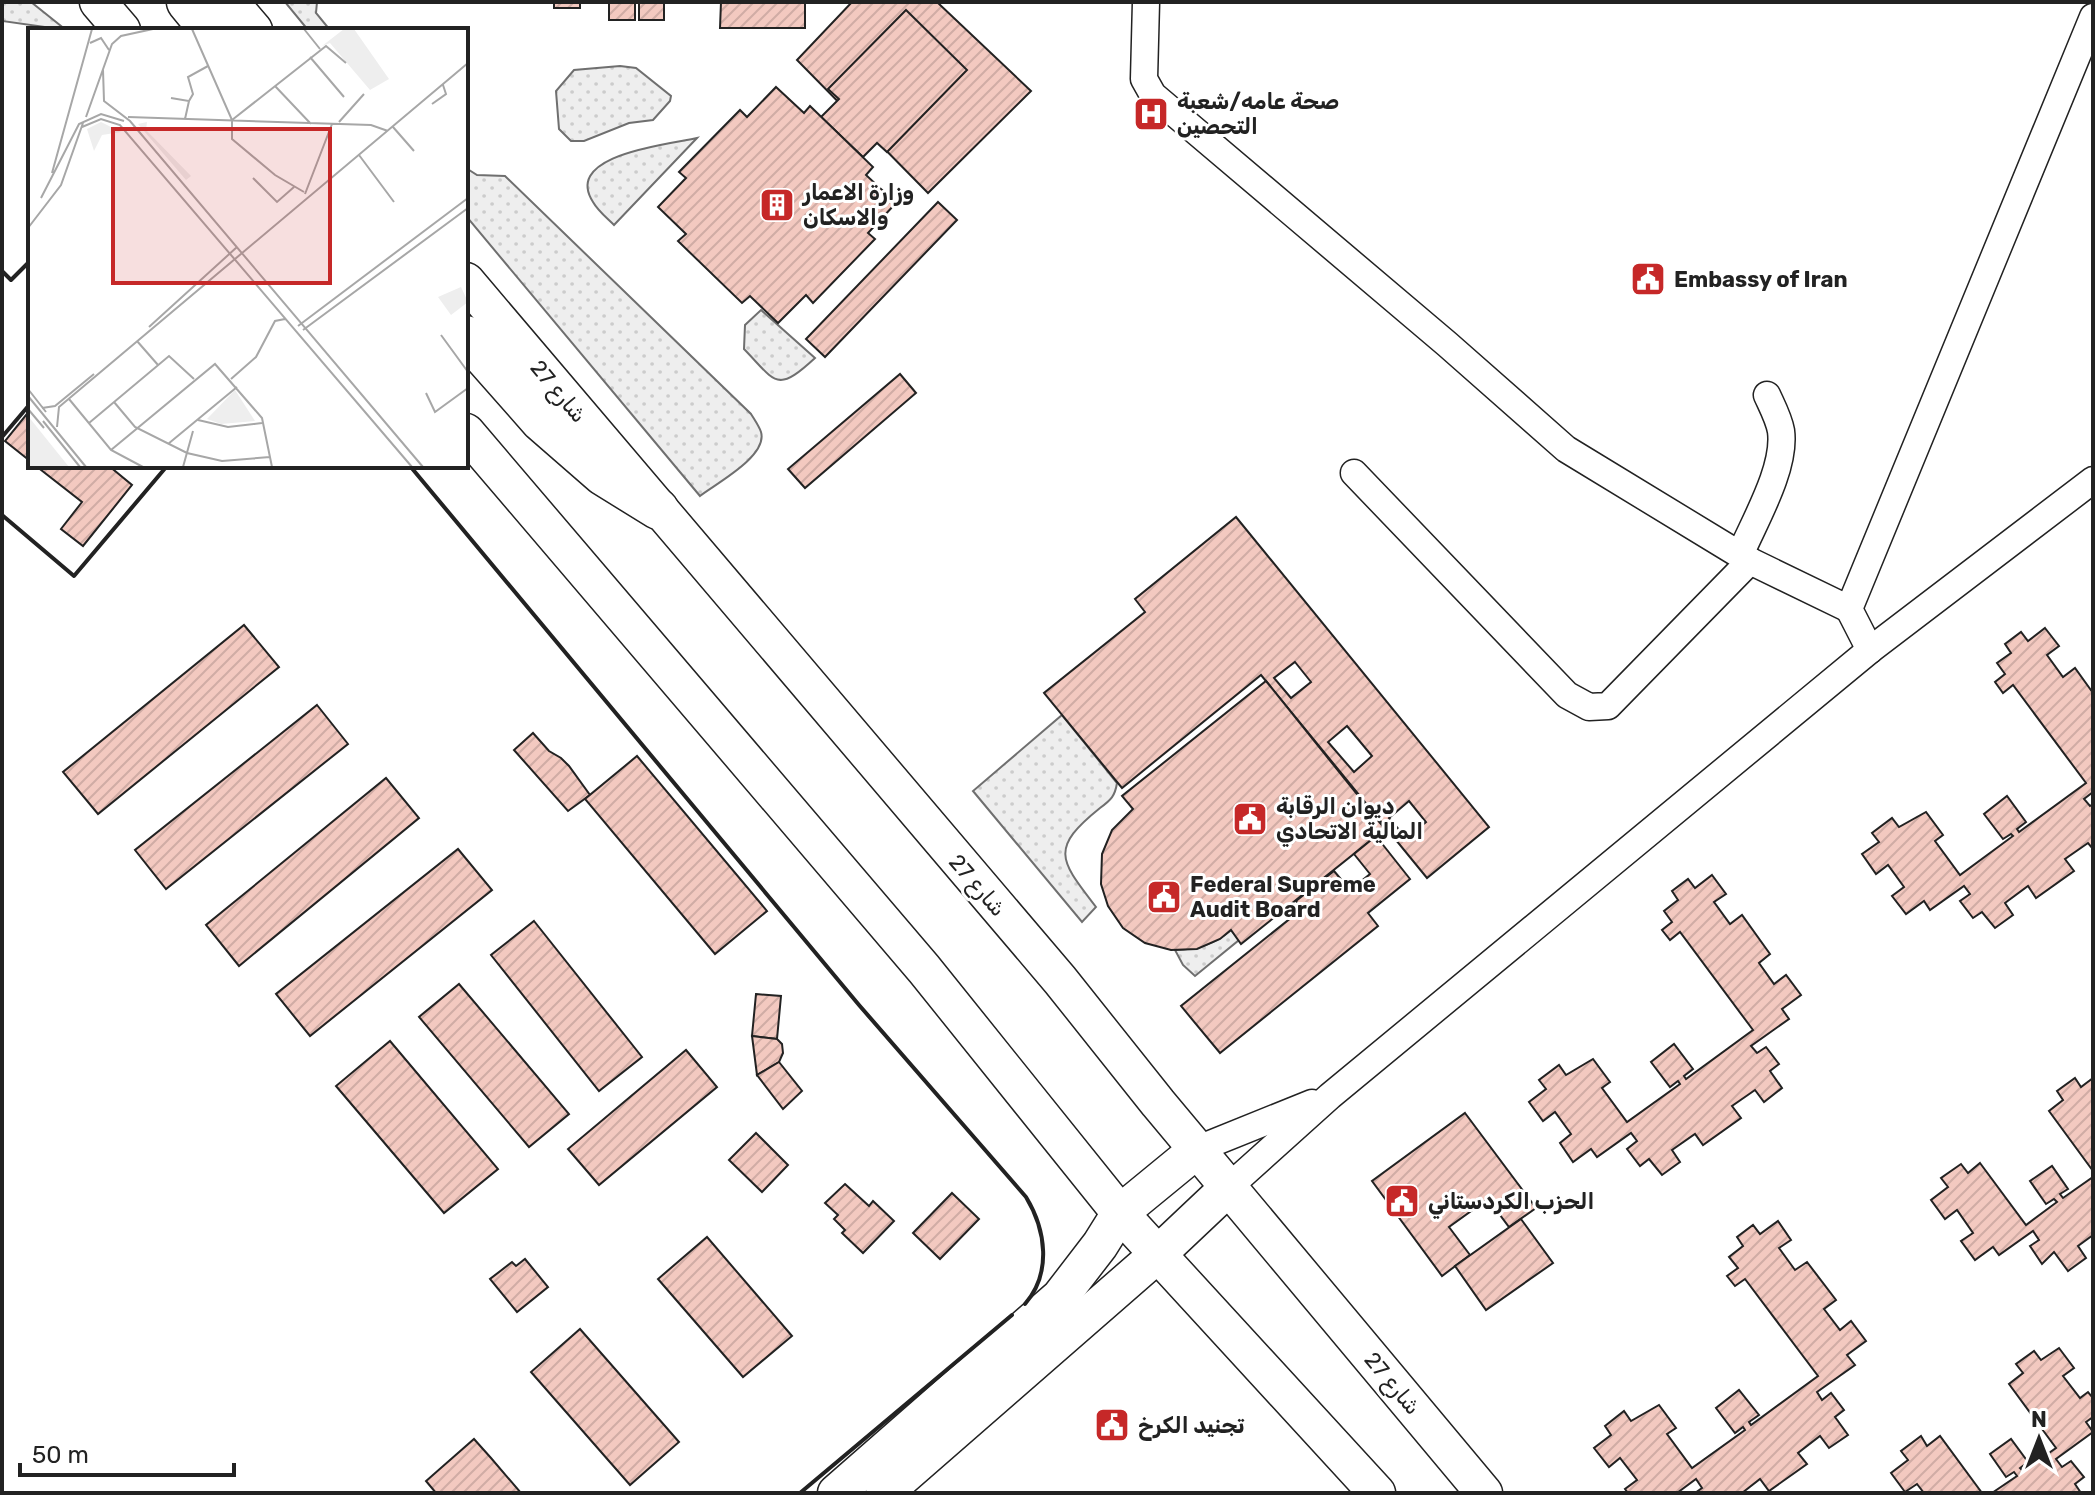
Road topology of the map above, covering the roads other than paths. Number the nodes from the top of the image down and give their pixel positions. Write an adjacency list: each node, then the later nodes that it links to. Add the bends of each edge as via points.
1 (98, 2): 6 (main road)
2 (187, 2): 7 (main road)
3 (230, 2): 8 (main road)
4 (1146, 2): 16 (street, via 1144,79 1153,95 1566,449)
5 (2093, 17): 17 (street)
6 (120, 28)
7 (208, 28)
8 (252, 28)
9 (468, 283): 15 (main road, شارع 27)
10 (468, 338): 15 (main road, via 541,421 603,475)
11 (1767, 395): 16 (street, via 1782,448)
12 (468, 434): 22 (main road, via 924,969)
13 (1354, 473): 16 (street, via 1567,695 1589,707 1608,706)
14 (2093, 480): 18 (street)
15 (658, 509): 20 (main road, شارع 27)
16 (1745, 558): 17 (street)
17 (1849, 609): 18 (street)
18 (1870, 650): 19 (street)
19 (1330, 1096): 20 (street); 21 (street)
20 (1198, 1149): 21 (main road, شارع 27); 22 (main road)
21 (1230, 1186): 23 (main road); 27 (main road, شارع 27)
22 (1120, 1213): 23 (main road); 24 (main road, via 1060,1297)
23 (1158, 1254): 25 (main road); 26 (main road)
24 (836, 1493)
25 (884, 1493)
26 (1377, 1493)
27 (1484, 1493)

